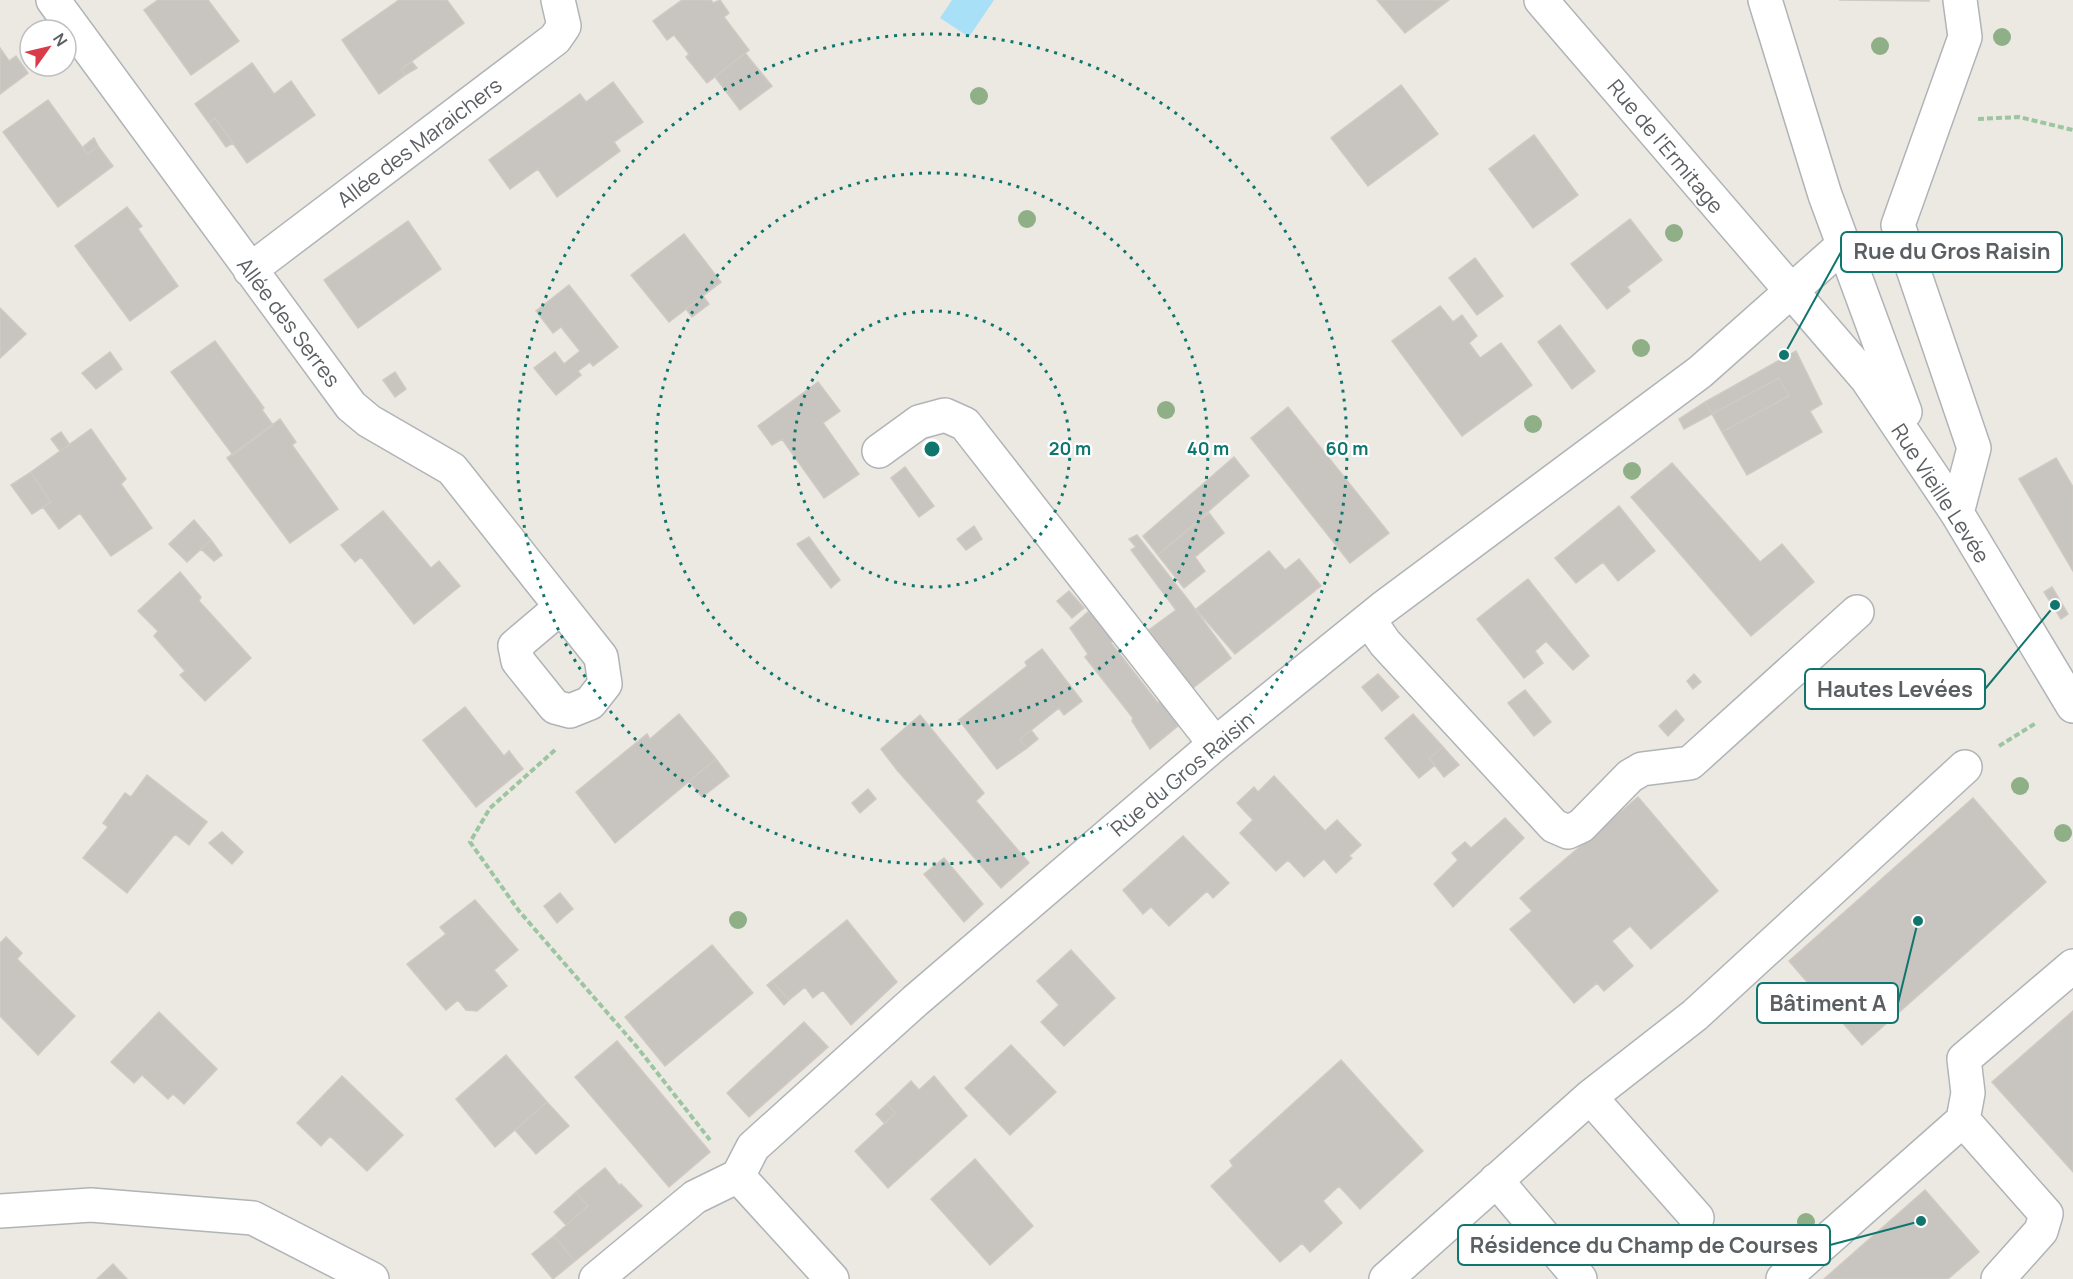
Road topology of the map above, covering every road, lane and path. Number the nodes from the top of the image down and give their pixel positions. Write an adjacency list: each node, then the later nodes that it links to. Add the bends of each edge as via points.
1 (53, 0): 9 (street, Allée des Serres)
2 (558, 0): 9 (street, Allée des Maraichers, via 564,26 555,39)
3 (1541, 0): 10 (street, Rue de l'Ermitage)
4 (1765, 0): 8 (street)
5 (1960, 0): 6 (street, via 1965,37)
6 (1936, 121): 7 (path, via 2019,117); 13 (street, via 1898,225 1974,448)
7 (2073, 130)
8 (1842, 246): 10 (street, Rue du Gros Raisin); 12 (street)
9 (249, 270): 14 (street, Allée des Serres, via 351,406 369,422 452,469)
10 (1792, 293): 12 (street, Rue Vieille Levée, via 1867,379); 16 (street, Rue du Gros Raisin, via 1700,372)
11 (879, 451): 20 (street, via 919,422 945,415 965,424)
12 (1925, 464): 13 (street, Rue Vieille Levée)
13 (1957, 513): 17 (street, Rue Vieille Levée)
14 (561, 607): 18 (street, Allée des Serres, via 601,657 605,684 590,703); 18 (street, via 515,646 518,661 555,707)
15 (1857, 612): 16 (street, via 1690,763 1642,769 1630,776 1581,826 1568,832 1554,826 1385,643)
16 (1369, 620): 20 (street, Rue du Gros Raisin)
17 (2073, 706)
18 (570, 711): 25 (path, via 555,750 490,808 470,842 519,911 637,1047)
19 (2038, 722): 21 (path)
20 (1215, 744): 25 (street, Rue du Gros Raisin, via 915,1001 753,1147)
21 (1965, 767): 23 (street, via 1695,1014)
22 (2073, 966): 24 (street, via 1964,1059 1968,1093)
23 (1590, 1097): 26 (street); 28 (street)
24 (1963, 1120): 34 (street); 35 (street, via 2046,1214 2041,1232)
25 (738, 1176): 30 (street, via 695,1197); 31 (street)
26 (1496, 1180): 32 (street); 33 (street)
27 (0, 1211): 29 (street, via 92,1205 253,1218)
28 (1697, 1218)
29 (372, 1279)
30 (596, 1279)
31 (832, 1279)
32 (1386, 1279)
33 (1580, 1279)
34 (1783, 1279)
35 (1998, 1279)

